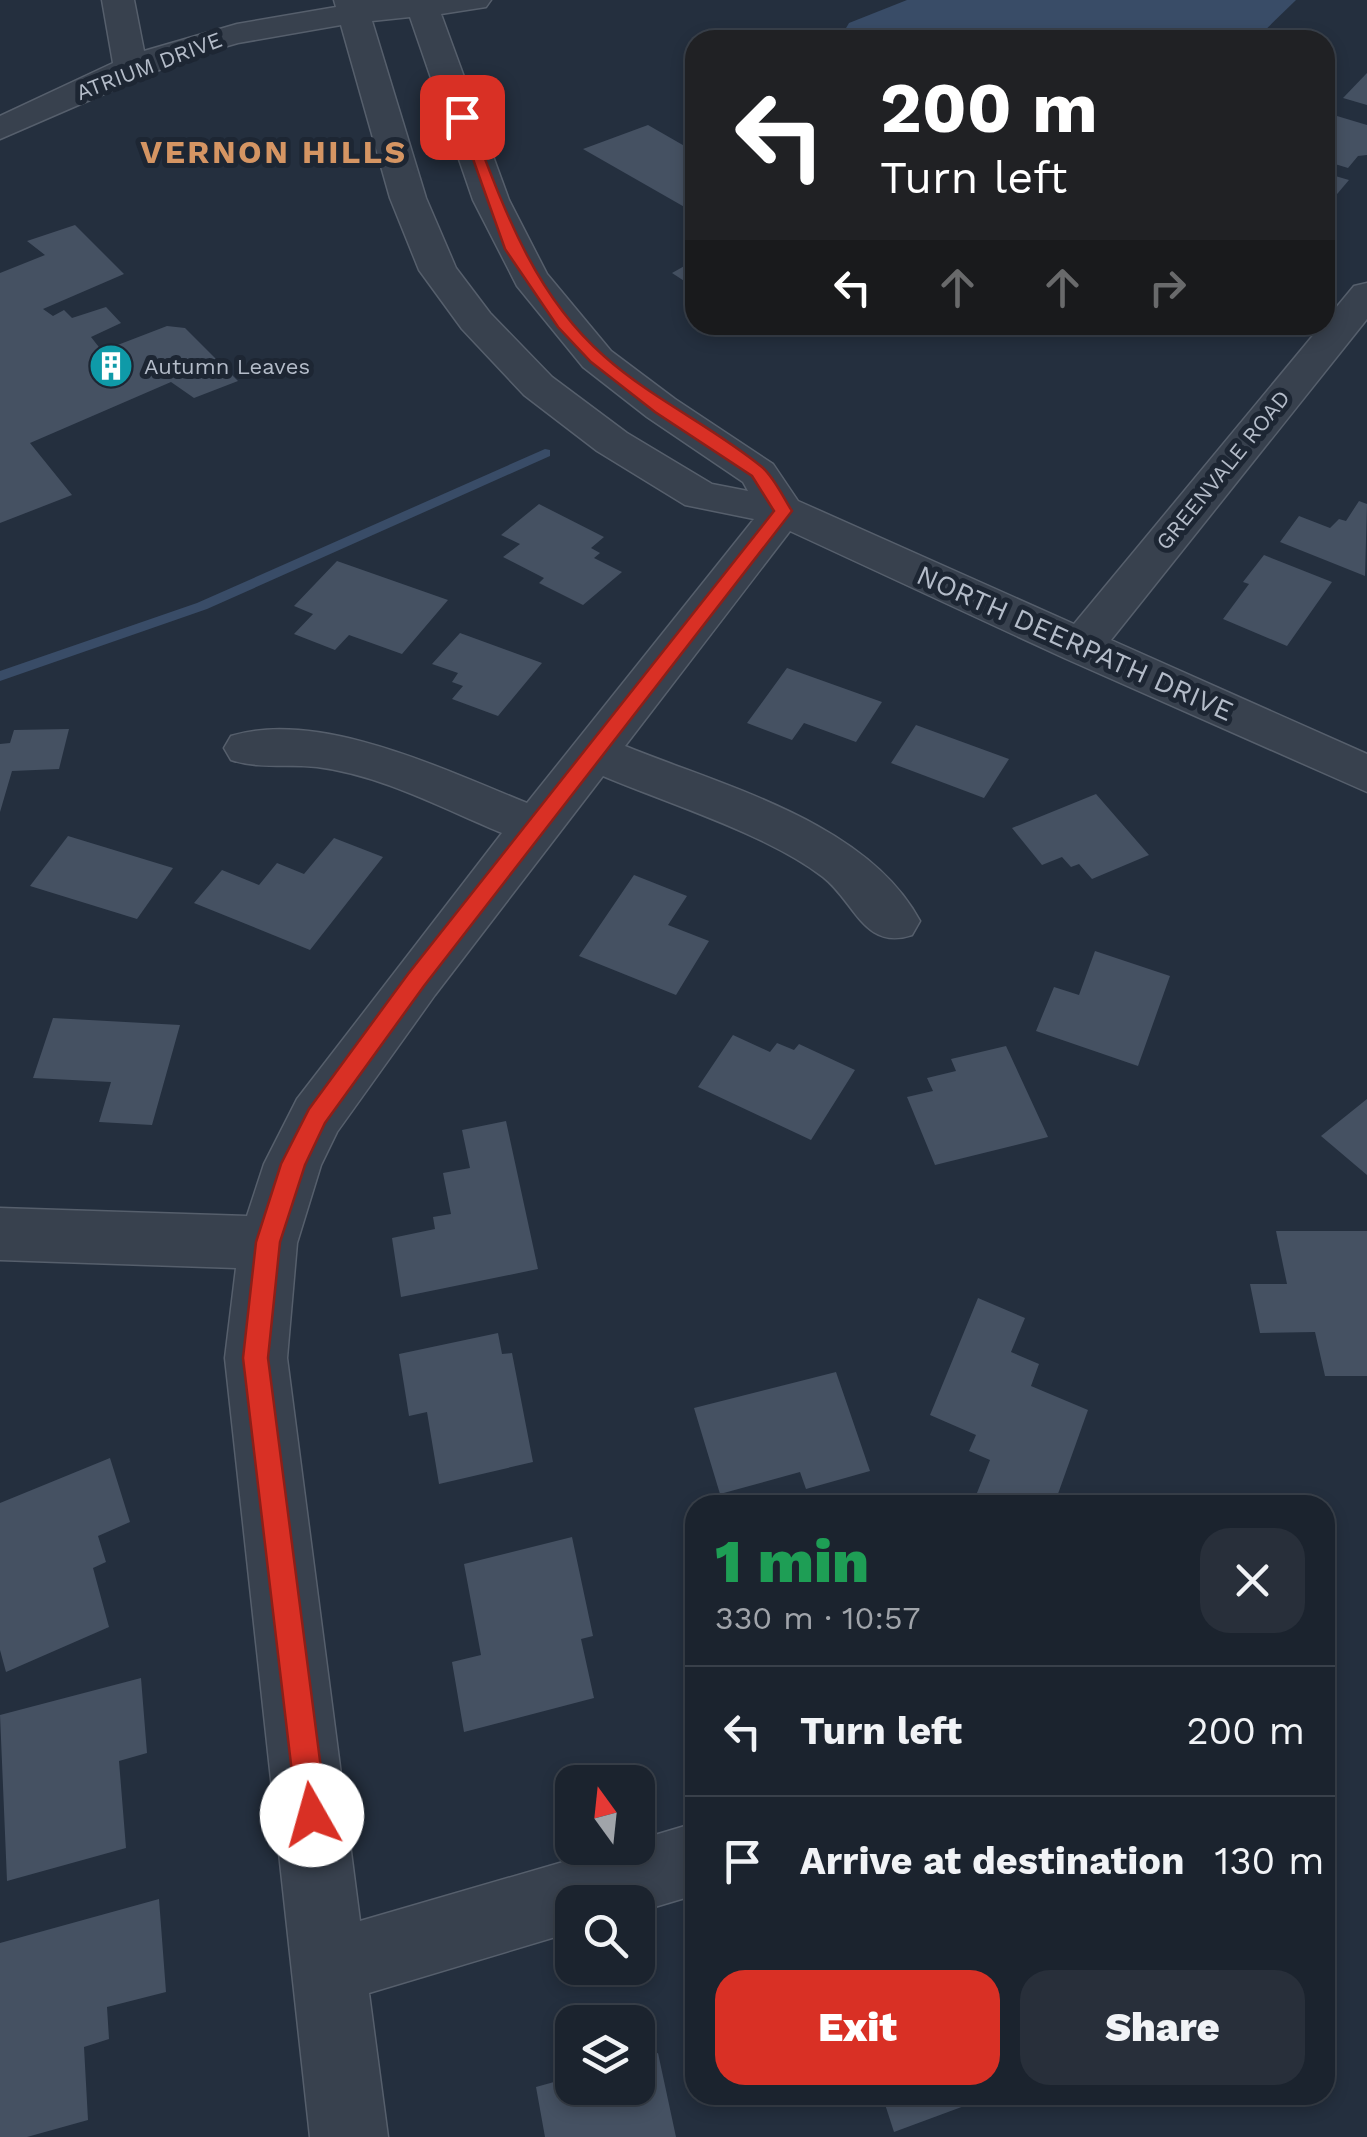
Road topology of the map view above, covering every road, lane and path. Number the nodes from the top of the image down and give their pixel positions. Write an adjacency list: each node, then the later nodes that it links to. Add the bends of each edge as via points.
1 (118, 0): 5 (street)
2 (476, 0): 3 (street, ATRIUM DRIVE)
3 (422, 3): 4 (street, ATRIUM DRIVE); 10 (street, via 491,200 530,278 597,359 758,472)
4 (352, 8): 5 (street, ATRIUM DRIVE, via 199,42); 10 (street, NORTH DEERPATH DRIVE, via 408,198 438,270 476,321 538,386 612,442 700,494)
5 (131, 68): 6 (street, ATRIUM DRIVE)
6 (0, 129)
7 (1367, 294): 8 (street, GREENVALE ROAD)
8 (1335, 333)
9 (1334, 335): 11 (street, GREENVALE ROAD)
10 (783, 511): 11 (street, NORTH DEERPATH DRIVE); 13 (street)
11 (1080, 647): 14 (street, NORTH DEERPATH DRIVE)
12 (248, 748): 15 (street, via 319,750 409,775)
13 (595, 753): 15 (street); 16 (street, via 790,834 842,864)
14 (1367, 774)
15 (536, 827): 18 (street, via 317,1116)
16 (894, 922)
17 (0, 1234): 18 (street)
18 (268, 1242): 20 (street, via 256,1358)
19 (685, 1862): 20 (street)
20 (331, 1967): 21 (street)
21 (349, 2137)

